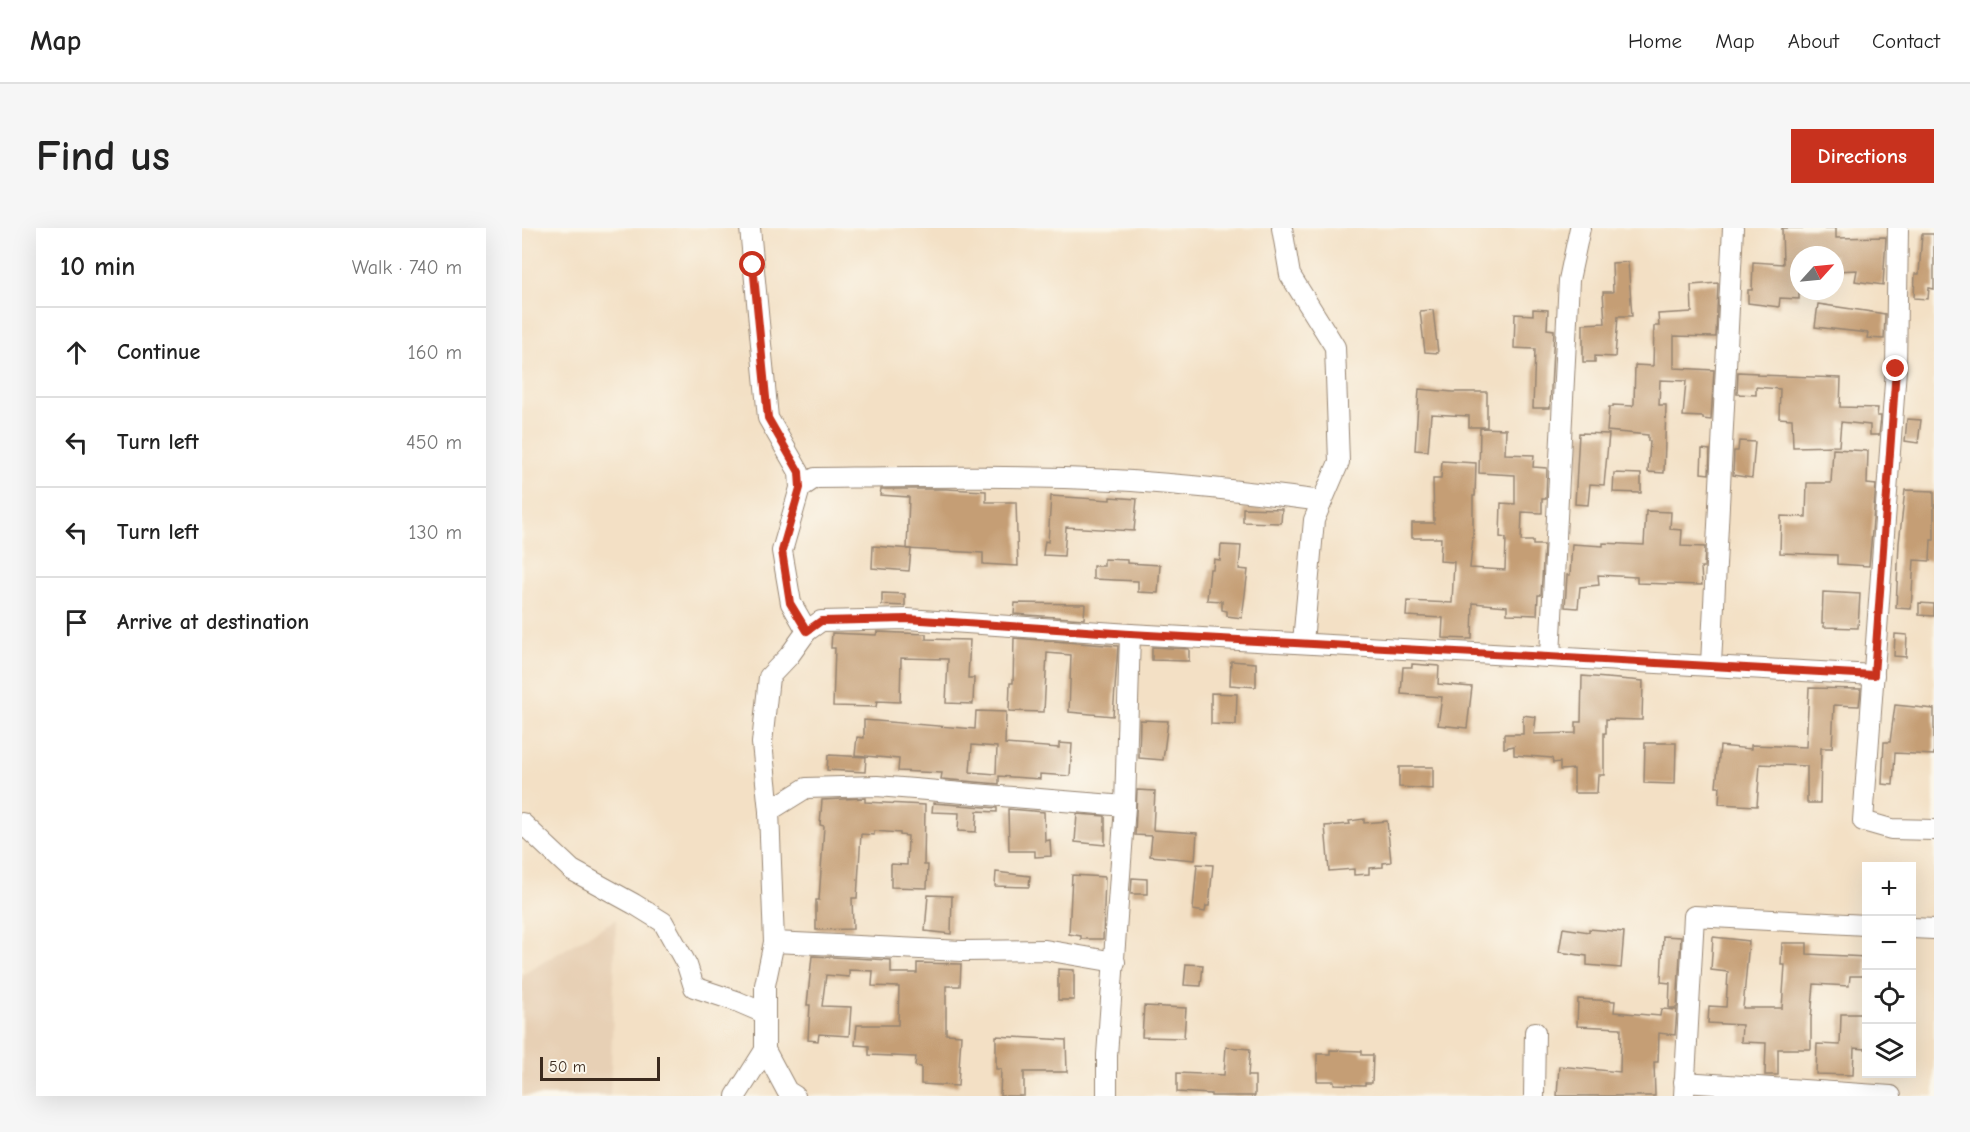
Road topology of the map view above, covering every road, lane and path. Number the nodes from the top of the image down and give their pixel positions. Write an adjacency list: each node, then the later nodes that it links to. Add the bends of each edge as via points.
1 (750, 228): 6 (street, via 768,418 799,472)
2 (1282, 228): 7 (street, via 1290,275 1335,347 1339,462)
3 (1580, 228): 11 (street, via 1569,280)
4 (1733, 228): 12 (street)
5 (1898, 228): 13 (street, via 1896,369)
6 (800, 488): 7 (street, via 814,478 957,476 1136,482); 8 (street, via 782,551 790,603)
7 (1322, 501): 10 (street, via 1314,520)
8 (807, 631): 9 (street, via 821,621 907,619); 15 (street, via 769,677 762,743)
9 (1130, 634): 10 (street); 14 (street)
10 (1303, 642): 11 (street)
11 (1550, 656): 12 (street)
12 (1711, 664): 13 (street)
13 (1874, 675): 17 (street, via 1863,821 1891,829)
14 (1125, 806): 15 (street, via 877,786 807,788); 22 (street)
15 (769, 811): 21 (street)
16 (522, 823): 23 (street, via 572,870 663,922 687,965 694,987)
17 (1934, 830)
18 (1862, 925): 26 (street, via 1694,916)
19 (1916, 928): 20 (street)
20 (1934, 929)
21 (774, 942): 22 (street, via 962,951 1045,950); 23 (street)
22 (1115, 962): 29 (street)
23 (764, 1013): 25 (street)
24 (1535, 1032): 30 (street)
25 (765, 1050): 27 (street); 28 (street, via 787,1091)
26 (1684, 1089): 31 (street)
27 (736, 1096)
28 (795, 1096)
29 (1107, 1096)
30 (1534, 1096)
31 (1891, 1096)

